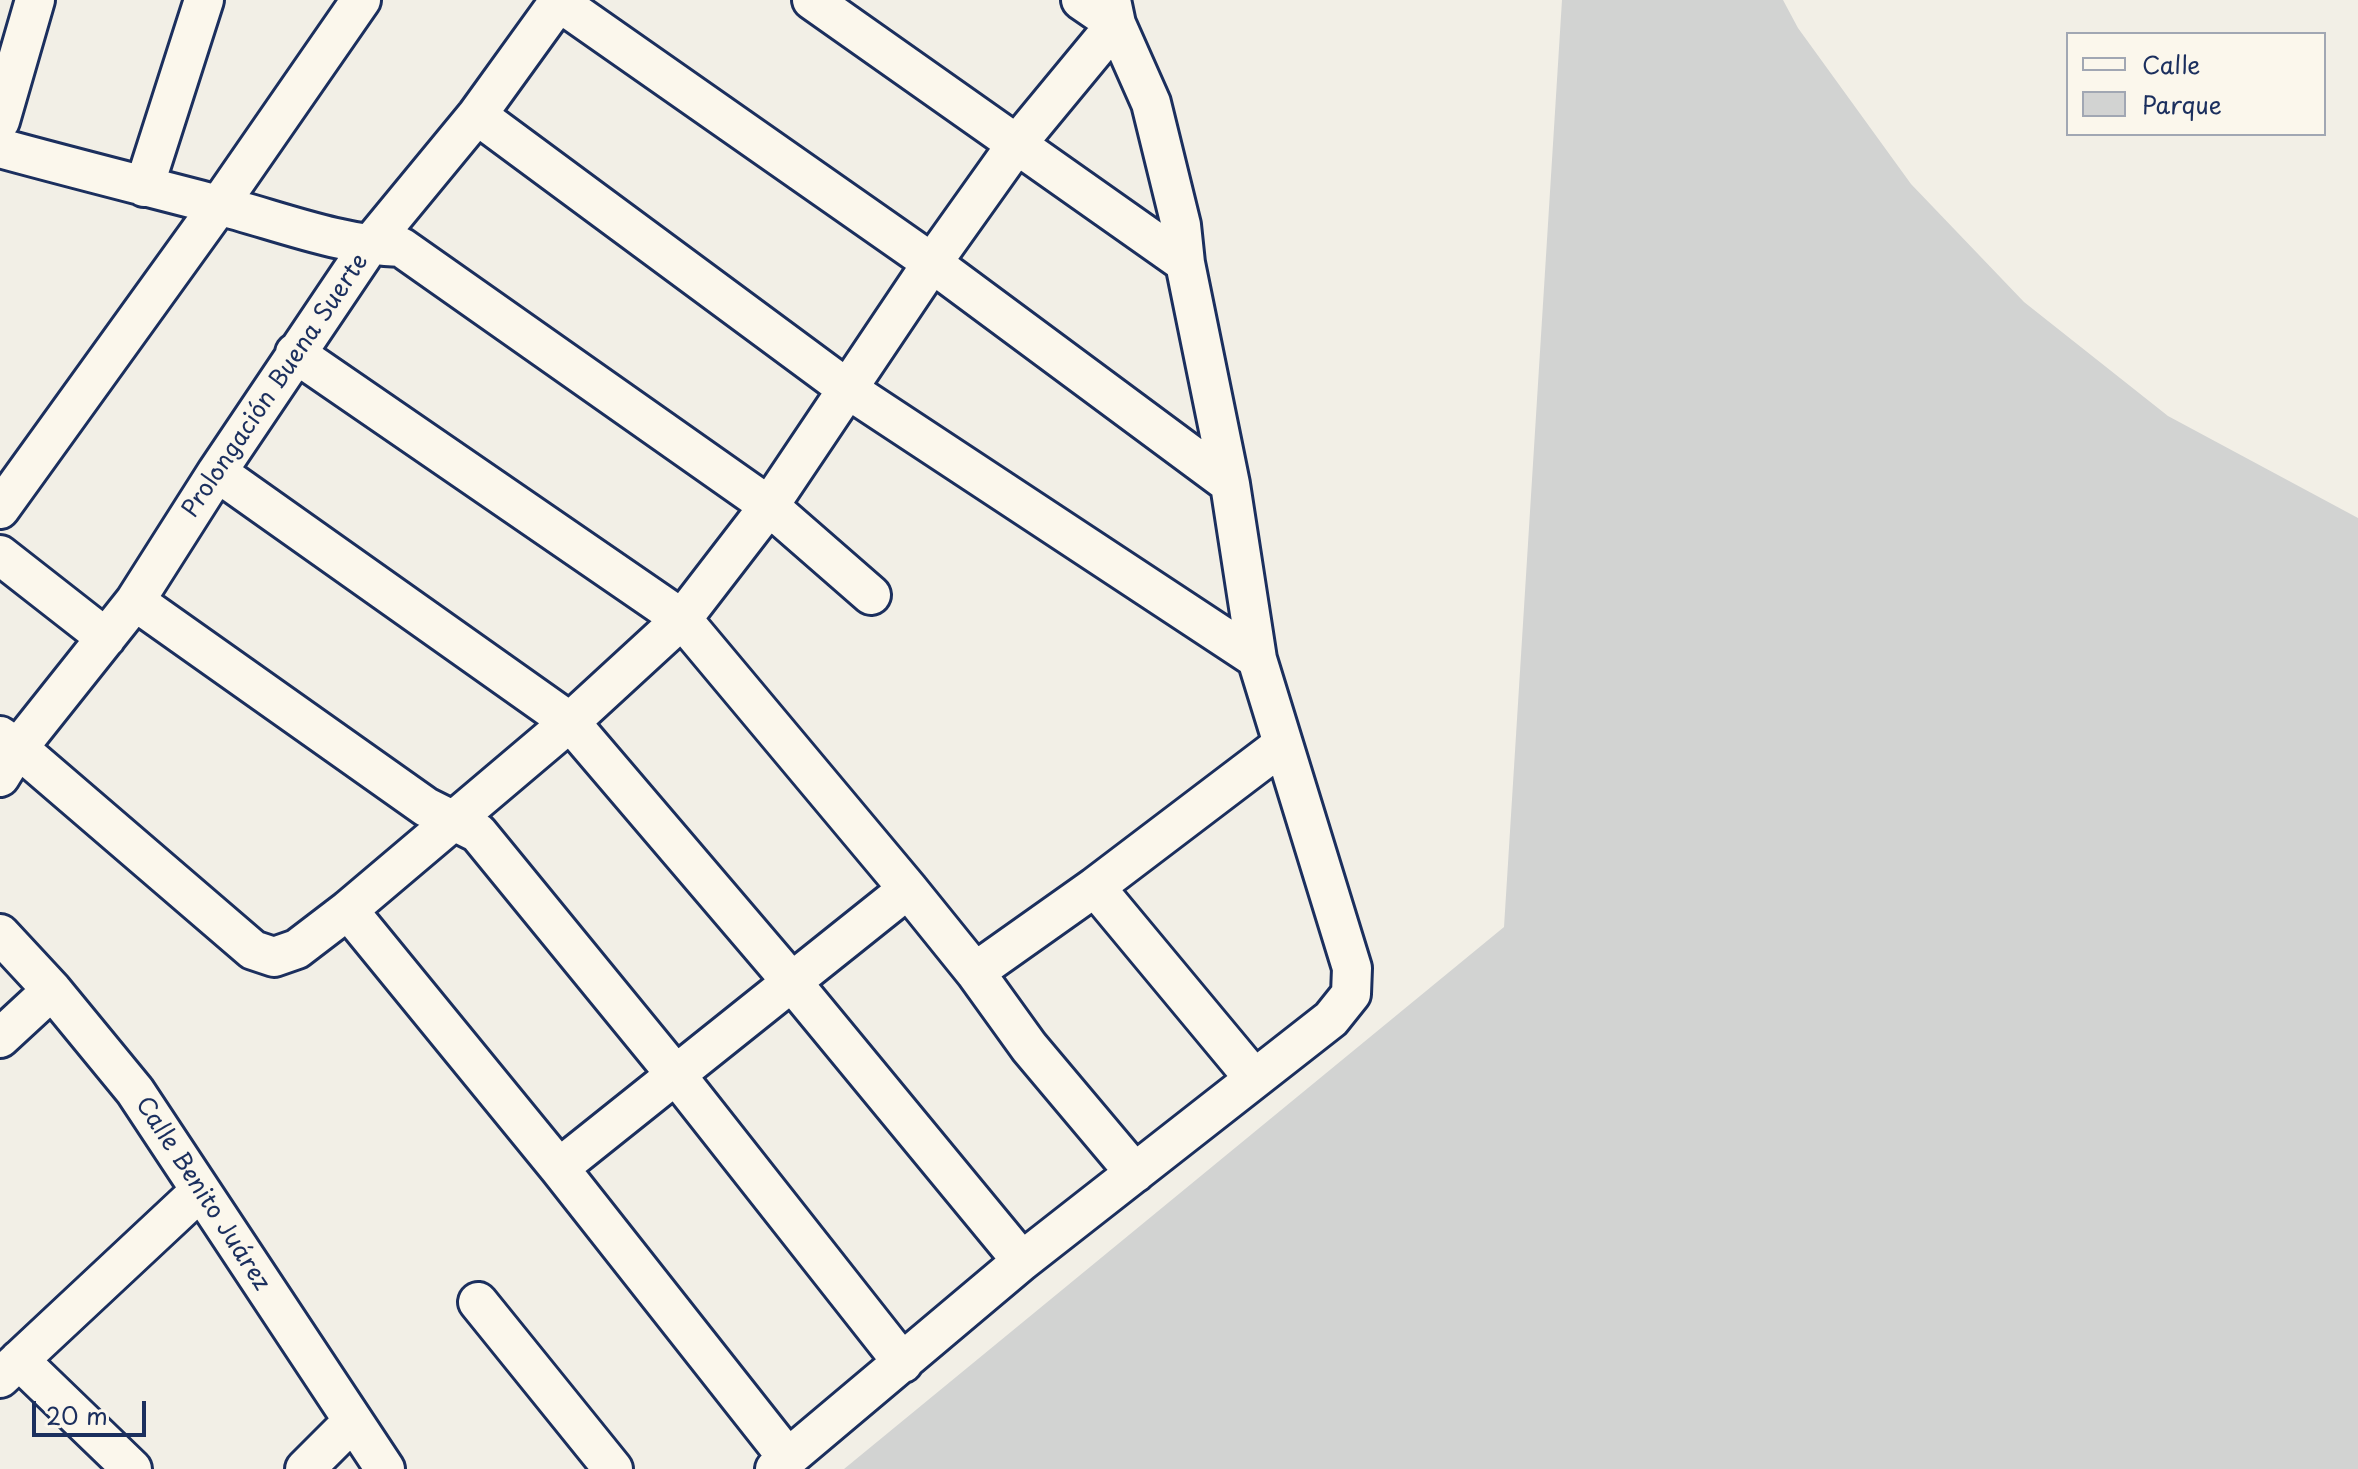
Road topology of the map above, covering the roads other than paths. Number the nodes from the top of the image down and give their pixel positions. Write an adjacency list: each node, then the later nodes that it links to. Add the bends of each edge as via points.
1 (35, 0): 9 (street)
2 (204, 0): 12 (street)
3 (361, 0): 13 (street)
4 (812, 0): 10 (street)
5 (1081, 0): 7 (street)
6 (559, 1): 8 (street, Prolongación Buena Suerte); 15 (street)
7 (1114, 12): 10 (street); 16 (street, via 1151,103)
8 (477, 115): 14 (street, Prolongación Buena Suerte); 18 (street)
9 (0, 121)
10 (1016, 145): 15 (street); 16 (street)
11 (0, 148): 12 (street)
12 (144, 187): 13 (street)
13 (219, 205): 14 (street); 22 (street)
14 (369, 246): 17 (street, Prolongación Buena Suerte); 21 (street, via 401,247)
15 (932, 263): 18 (street); 20 (street)
16 (1185, 263): 20 (street)
17 (295, 353): 19 (street, Prolongación Buena Suerte); 26 (street)
18 (846, 388): 21 (street); 28 (street)
19 (217, 472): 25 (street, Prolongación Buena Suerte); 29 (street)
20 (1230, 484): 28 (street)
21 (769, 506): 24 (street); 26 (street)
22 (0, 509)
23 (0, 555): 27 (street)
24 (871, 595)
25 (135, 601): 27 (street, Prolongación Buena Suerte); 32 (street)
26 (682, 619): 29 (street); 34 (street)
27 (106, 638): 31 (street, Prolongación Buena Suerte)
28 (1257, 659): 30 (street)
29 (570, 722): 32 (street); 38 (street)
30 (1282, 745): 33 (street); 42 (street, via 1352,968 1351,994 1331,1019)
31 (6, 753): 35 (street, via 253,950 274,957 297,949)
32 (451, 821): 35 (street); 41 (street, via 478,833)
33 (1095, 887): 37 (street); 42 (street)
34 (908, 889): 37 (street); 38 (street)
35 (348, 910): 43 (street)
36 (0, 934): 39 (street, Calle Benito Juárez)
37 (975, 972): 44 (street, via 1029,1047)
38 (791, 981): 41 (street); 46 (street)
39 (52, 990): 40 (street); 45 (street, Calle Benito Juárez, via 135,1091)
40 (0, 1038)
41 (676, 1075): 43 (street); 48 (street)
42 (1253, 1077): 44 (street)
43 (559, 1168): 51 (street)
44 (1135, 1173): 46 (street)
45 (200, 1191): 49 (street); 50 (street, Calle Benito Juárez)
46 (1022, 1261): 48 (street)
47 (478, 1302): 55 (street)
48 (903, 1363): 51 (street)
49 (10, 1369): 52 (street)
50 (352, 1422): 53 (street); 54 (street, Calle Benito Juárez)
51 (781, 1463)
52 (132, 1469)
53 (305, 1469)
54 (385, 1469)
55 (613, 1469)

